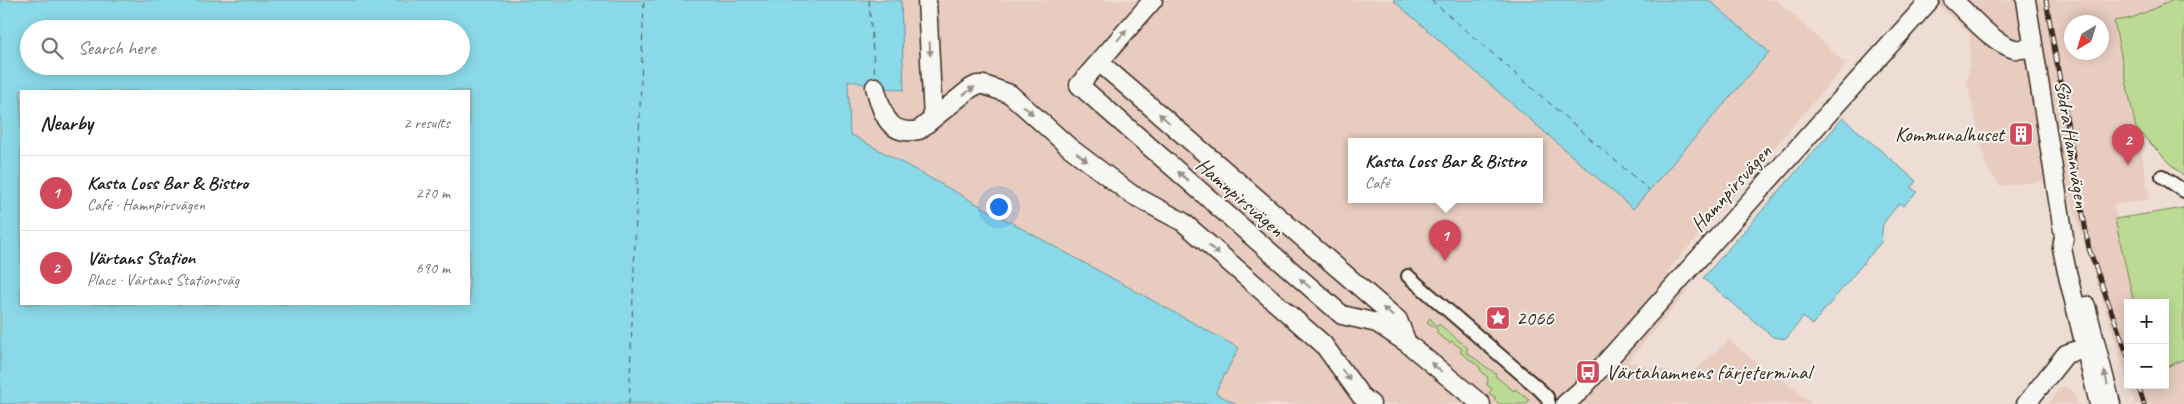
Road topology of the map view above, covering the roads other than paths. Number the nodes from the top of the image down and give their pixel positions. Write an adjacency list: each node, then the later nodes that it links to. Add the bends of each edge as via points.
1 (927, 0): 9 (main road, one-way to 9)
2 (1153, 0): 7 (main road, Hamnpirsvägen, one-way to 2)
3 (1930, 0): 18 (main road, Hamnpirsvägen, via 1580,391)
4 (1952, 0): 6 (main road, via 2005,45 2016,49)
5 (2026, 0): 6 (main road, Södra Hamnvägen)
6 (2033, 48): 14 (main road, Södra Hamnvägen, via 2064,237 2064,257)
7 (1099, 62): 13 (main road, Hamnpirsvägen, one-way to 7, via 1398,320); 13 (main road, Hamnpirsvägen, one-way to 7, via 1377,323 1342,315 1078,85)
8 (876, 87): 9 (main road, via 883,113 897,129 919,130)
9 (933, 119): 15 (main road, one-way to 15, via 977,85 1010,94 1069,147 1131,194 1182,222 1323,344 1361,396)
10 (2162, 176): 11 (street)
11 (2184, 191)
12 (1408, 276): 17 (street, via 1538,389)
13 (1407, 343): 16 (main road, Hamnpirsvägen, one-way to 13)
14 (2090, 354): 19 (main road, via 2066,354); 20 (main road, Södra Hamnvägen); 21 (main road, Södra Hamnvägen, one-way to 14)
15 (1371, 404)
16 (1481, 404)
17 (1549, 404)
18 (1564, 404)
19 (2026, 404)
20 (2098, 404)
21 (2111, 404)

